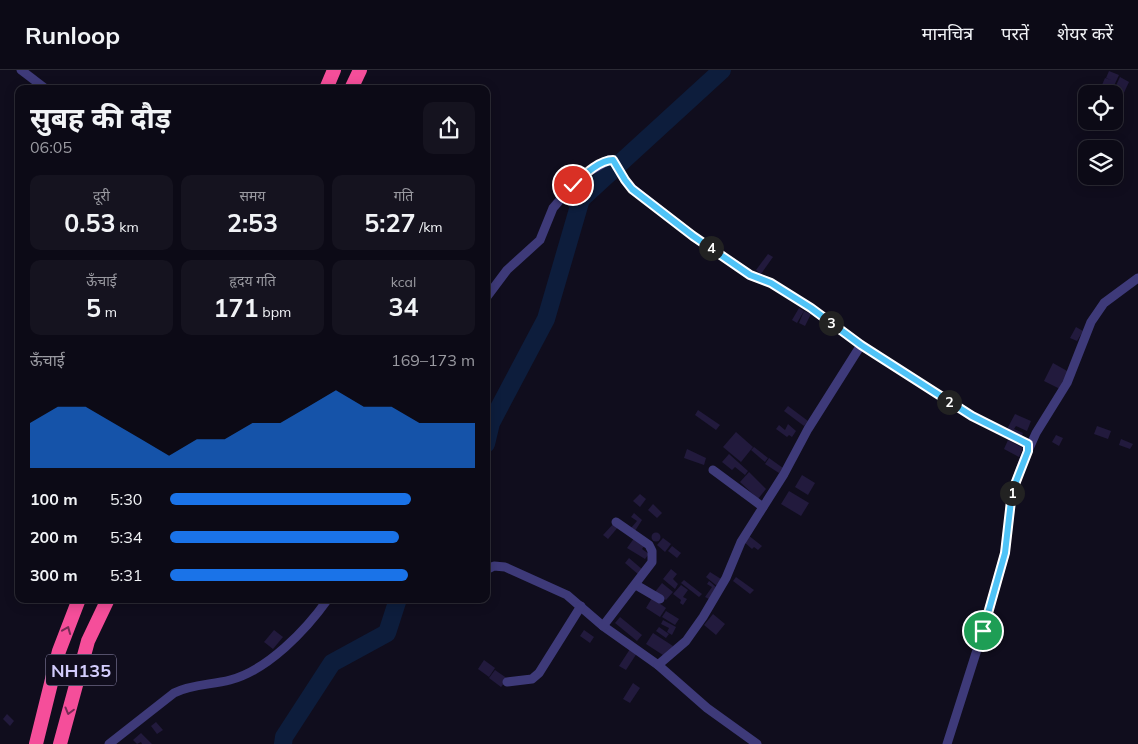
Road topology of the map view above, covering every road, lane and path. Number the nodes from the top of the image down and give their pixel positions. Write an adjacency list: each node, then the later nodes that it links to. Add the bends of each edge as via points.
1 (22, 70): 4 (street)
2 (334, 70): 5 (highway)
3 (360, 70): 6 (highway)
4 (41, 85)
5 (328, 85)
6 (353, 85)
7 (1138, 278): 10 (street, via 1104,304 1091,322 1068,382)
8 (490, 293): 9 (street, via 507,270 540,240 552,208 584,175 609,160 615,162 632,189 658,209 742,270 803,303)
9 (861, 345): 10 (street, via 972,416 1028,444); 12 (street)
10 (1028, 451): 28 (street, via 1012,492 1005,553)
11 (713, 470): 12 (street)
12 (763, 507): 22 (street, via 741,542 726,578 703,617 686,641)
13 (616, 522): 15 (street, via 652,551 652,562)
14 (490, 568): 20 (street, via 504,567 567,595)
15 (636, 585): 16 (street); 21 (street)
16 (660, 599)
17 (78, 603): 24 (highway, NH135, one-way to 17, via 59,651)
18 (106, 603): 25 (highway, NH135, one-way to 25, via 88,641)
19 (325, 603): 26 (street, via 298,635 260,666 244,676 174,692)
20 (581, 606): 21 (street); 23 (street, via 539,672 532,679)
21 (603, 626): 22 (street)
22 (658, 665): 27 (street, via 707,708)
23 (507, 682)
24 (36, 744)
25 (60, 744)
26 (109, 744)
27 (757, 744)
28 (946, 744)

